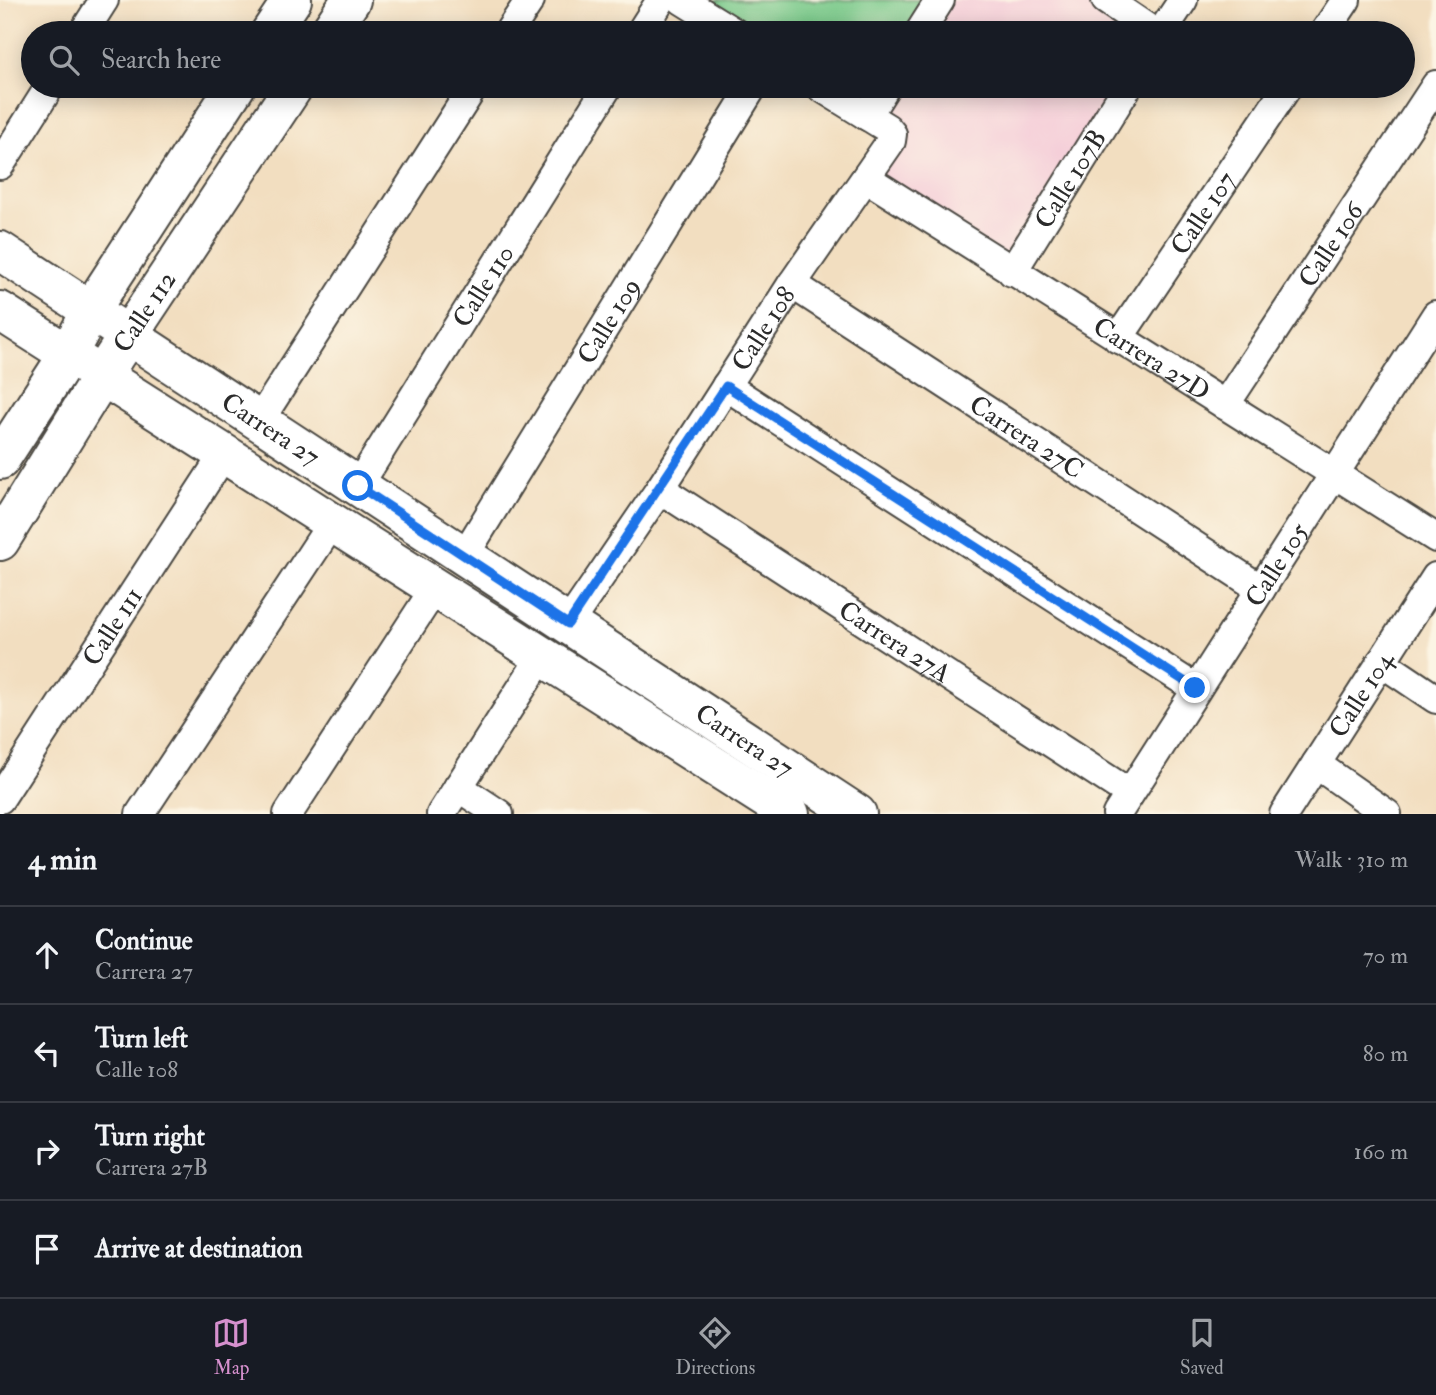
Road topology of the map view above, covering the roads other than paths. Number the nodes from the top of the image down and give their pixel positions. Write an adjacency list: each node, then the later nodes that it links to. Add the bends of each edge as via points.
1 (104, 0): 11 (street)
2 (292, 0): 12 (main road)
3 (351, 0): 13 (main road)
4 (530, 0): 14 (street)
5 (661, 0): 15 (street)
6 (682, 0): 16 (street)
7 (940, 0): 17 (street)
8 (1107, 0): 18 (street)
9 (1183, 0): 19 (street)
10 (1346, 0): 20 (street)
11 (91, 21)
12 (278, 21)
13 (337, 21)
14 (516, 21)
15 (648, 21)
16 (716, 21)
17 (927, 21)
18 (1138, 21)
19 (1169, 21)
20 (1332, 21)
21 (1436, 85): 46 (street, Calle 106)
22 (42, 98): 33 (street)
23 (228, 98): 39 (main road, Calle 112)
24 (286, 98): 41 (main road, Calle 112)
25 (466, 98): 47 (street)
26 (600, 98): 51 (street, Calle 110)
27 (746, 98): 56 (street, Calle 109)
28 (838, 98): 32 (street)
29 (878, 98): 32 (street)
30 (1121, 98): 36 (street, Calle 107B)
31 (1280, 98): 42 (street, Calle 107)
32 (867, 116): 34 (street, Calle 108, via 892,134)
33 (0, 165)
34 (866, 178): 36 (street, Carrera 27D); 37 (street, Calle 108)
35 (0, 251): 39 (main road, Carrera 27)
36 (1013, 272): 42 (street, Carrera 27D)
37 (792, 284): 45 (street, Calle 108); 59 (street, Carrera 27C)
38 (0, 311): 43 (main road, Carrera 27)
39 (92, 311): 41 (main road, Carrera 27); 43 (main road, Calle 112)
40 (1436, 315): 50 (street, Calle 105)
41 (128, 336): 44 (main road, Calle 112); 47 (main road, Carrera 27)
42 (1118, 339): 46 (street, Carrera 27D)
43 (67, 354): 44 (main road, Carrera 27); 49 (main road, Calle 112)
44 (103, 376): 48 (main road, Carrera 27); 55 (main road, Calle 112)
45 (726, 386): 52 (street, Calle 108); 63 (street)
46 (1225, 405): 50 (street, Carrera 27D)
47 (259, 421): 51 (main road, Carrera 27)
48 (224, 454): 53 (main road, Carrera 27); 67 (street, Calle 111)
49 (0, 460)
50 (1334, 474): 54 (street, Carrera 27D); 59 (street, Calle 105)
51 (358, 486): 56 (main road, Carrera 27)
52 (660, 489): 60 (street, Calle 108); 68 (street, Carrera 27A)
53 (332, 523): 58 (main road, Carrera 27); 69 (street)
54 (1436, 538)
55 (0, 541)
56 (464, 556): 60 (main road, Carrera 27)
57 (1436, 577): 62 (street, Calle 104)
58 (435, 588): 61 (main road, Carrera 27); 70 (street)
59 (1261, 589): 63 (street, Calle 105)
60 (568, 624): 74 (main road, Carrera 27)
61 (542, 656): 66 (street); 73 (main road, Carrera 27)
62 (1381, 662): 64 (street); 65 (street, Calle 104)
63 (1195, 688): 68 (street, Calle 105)
64 (1436, 699)
65 (1316, 764): 75 (street, Calle 104); 76 (street)
66 (458, 787): 71 (street); 72 (street)
67 (0, 799)
68 (1123, 804)
69 (140, 814)
70 (288, 814)
71 (440, 814)
72 (499, 814)
73 (790, 814)
74 (857, 814)
75 (1284, 814)
76 (1387, 814)

